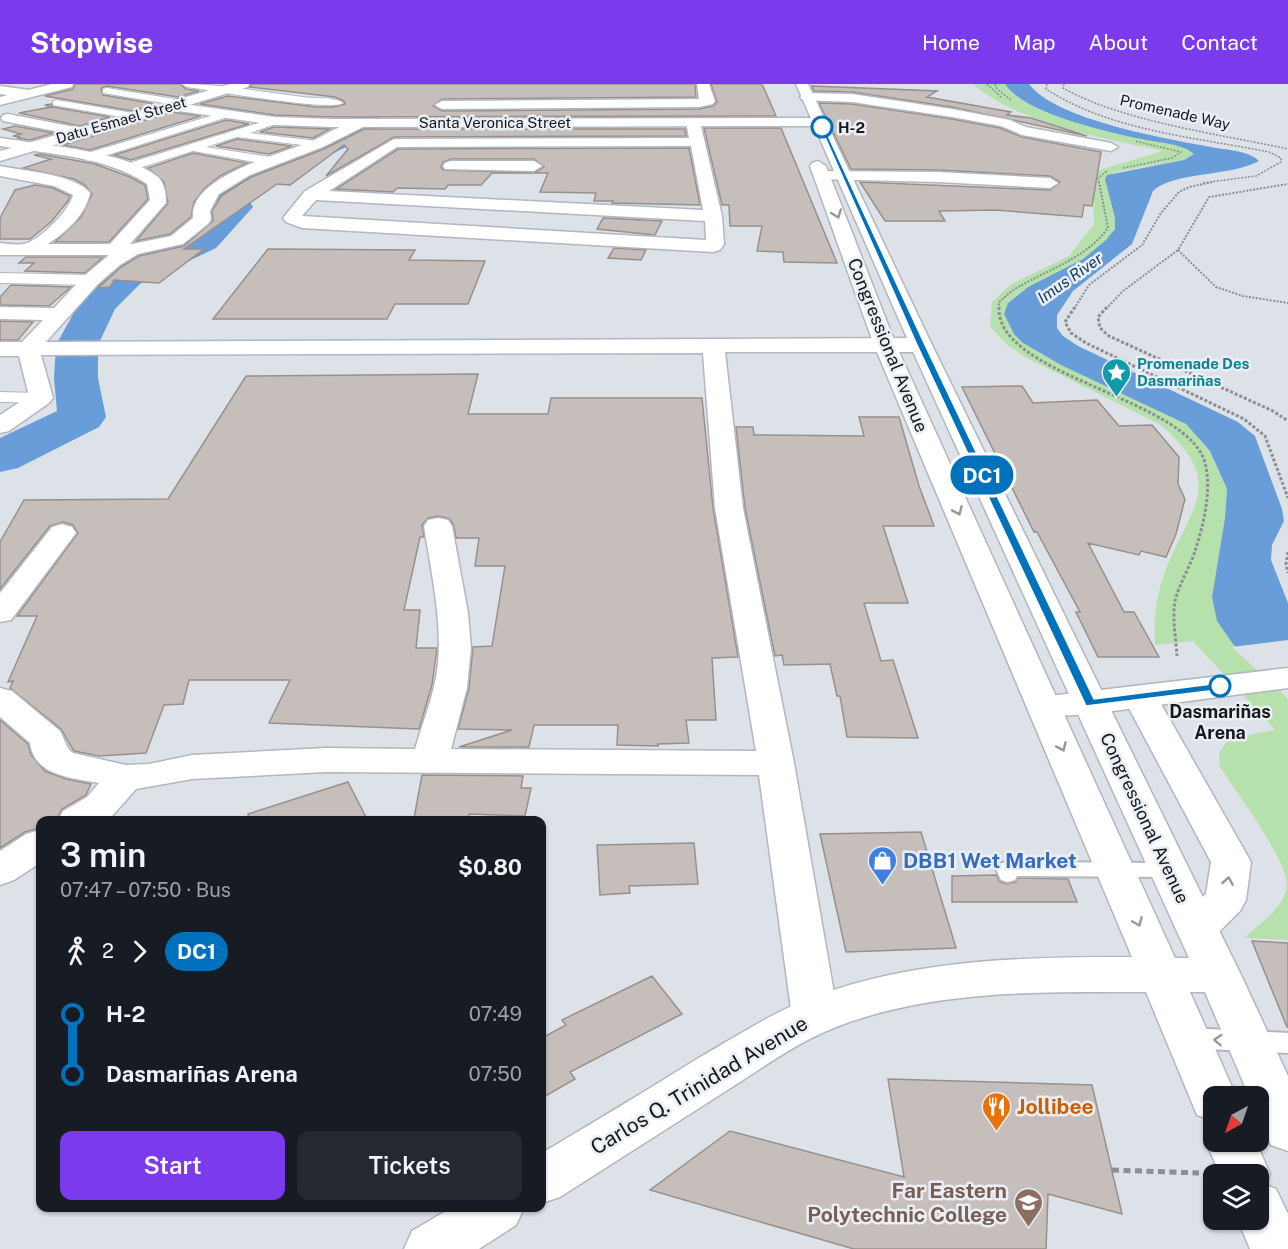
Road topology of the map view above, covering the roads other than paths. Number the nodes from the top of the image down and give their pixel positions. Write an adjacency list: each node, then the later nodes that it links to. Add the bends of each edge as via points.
1 (67, 84): 9 (street)
2 (187, 84): 5 (street)
3 (243, 84): 5 (street, Datu Esmael Street)
4 (699, 86): 14 (street, via 708,101)
5 (223, 89): 11 (street); 13 (street, Datu Esmael Street)
6 (447, 89): 14 (street)
7 (0, 90): 9 (street)
8 (107, 91): 13 (street)
9 (28, 94): 10 (street)
10 (0, 101)
11 (338, 102)
12 (57, 103): 17 (street)
13 (176, 104): 16 (street, Santa Veronica Street); 17 (street, Datu Esmael Street)
14 (442, 105): 20 (street)
15 (804, 107): 22 (street, Santa Veronica Street); 30 (street, Santa Veronica Street, via 852,98 1005,123 1022,131); 39 (street, Congressional Avenue)
16 (227, 114): 19 (street, Santa Veronica Street); 33 (street)
17 (133, 116): 23 (street, Datu Esmael Street)
18 (8, 118): 23 (street)
19 (274, 121): 21 (street, Santa Veronica Street); 24 (street)
20 (431, 122): 21 (street, Santa Veronica Street); 22 (street, Santa Veronica Street)
21 (362, 123): 28 (street)
22 (693, 123): 26 (street)
23 (80, 132): 29 (street, Datu Esmael Street)
24 (235, 134): 28 (street); 31 (street)
25 (0, 142): 29 (street)
26 (697, 142): 27 (street); 43 (street)
27 (542, 143): 36 (street); 41 (street, via 394,143)
28 (318, 144): 34 (street)
29 (30, 147): 32 (street, Datu Esmael Street); 33 (street)
30 (1111, 147)
31 (195, 148): 34 (street); 37 (street)
32 (0, 156)
33 (88, 157): 37 (street)
34 (271, 161): 46 (street, via 213,191 201,211 202,220 177,240)
35 (451, 166): 36 (street)
36 (534, 166): 42 (street)
37 (130, 167): 46 (street, via 154,182 158,203)
38 (0, 171): 45 (street, via 59,182 82,193 65,221)
39 (834, 176): 40 (street); 51 (street, Congressional Avenue, one-way to 51); 52 (street, Congressional Avenue)
40 (1050, 183)
41 (311, 195): 42 (street); 43 (street, via 292,219 302,223 708,246 715,244)
42 (524, 207): 43 (street)
43 (713, 216)
44 (0, 249): 45 (street)
45 (29, 249): 46 (street)
46 (124, 250): 48 (street)
47 (0, 278): 48 (street)
48 (91, 280): 50 (street)
49 (0, 313): 50 (street)
50 (60, 314): 55 (street)
51 (885, 345): 52 (street); 53 (street); 66 (street, Congressional Avenue, one-way to 66)
52 (921, 345): 65 (street, Congressional Avenue)
53 (713, 346): 55 (street); 68 (street, via 729,508)
54 (0, 349): 55 (street)
55 (28, 349): 57 (street)
56 (0, 397): 57 (street)
57 (41, 398): 58 (street)
58 (0, 426)
59 (438, 526): 67 (street, via 453,619 454,651)
60 (62, 532): 61 (street)
61 (0, 613)
62 (1288, 678): 63 (street)
63 (1140, 697): 65 (street); 76 (street, one-way to 63, via 1225,900 1231,862)
64 (0, 699): 69 (street, via 47,739 49,752 61,763)
65 (1090, 703): 66 (street); 74 (street, Congressional Avenue)
66 (1044, 706): 72 (street, Congressional Avenue, one-way to 72)
67 (430, 759): 68 (street); 69 (street, via 192,767)
68 (776, 763): 79 (street)
69 (126, 777): 70 (street, via 100,806)
70 (84, 816)
71 (36, 847): 73 (street)
72 (1115, 868): 74 (lane); 75 (lane, via 1005,869); 77 (street, Congressional Avenue, one-way to 77)
73 (0, 870)
74 (1170, 870): 76 (street, Congressional Avenue)
75 (1008, 875)
76 (1197, 928): 78 (street, Congressional Avenue)
77 (1161, 975): 78 (street, Carlos Q. Trinidad Avenue); 79 (street, Carlos Q. Trinidad Avenue, via 979,980 865,999); 80 (street, Congressional Avenue)
78 (1219, 975): 81 (street, Congressional Avenue)
79 (815, 1016): 84 (street, Carlos Q. Trinidad Avenue, via 768,1040)
80 (1187, 1038): 81 (lane, one-way to 80); 82 (street, Congressional Avenue)
81 (1268, 1042): 83 (street, Congressional Avenue)
82 (1208, 1086)
83 (1288, 1129)
84 (546, 1178)
85 (1268, 1230): 86 (street)
86 (1276, 1249)

